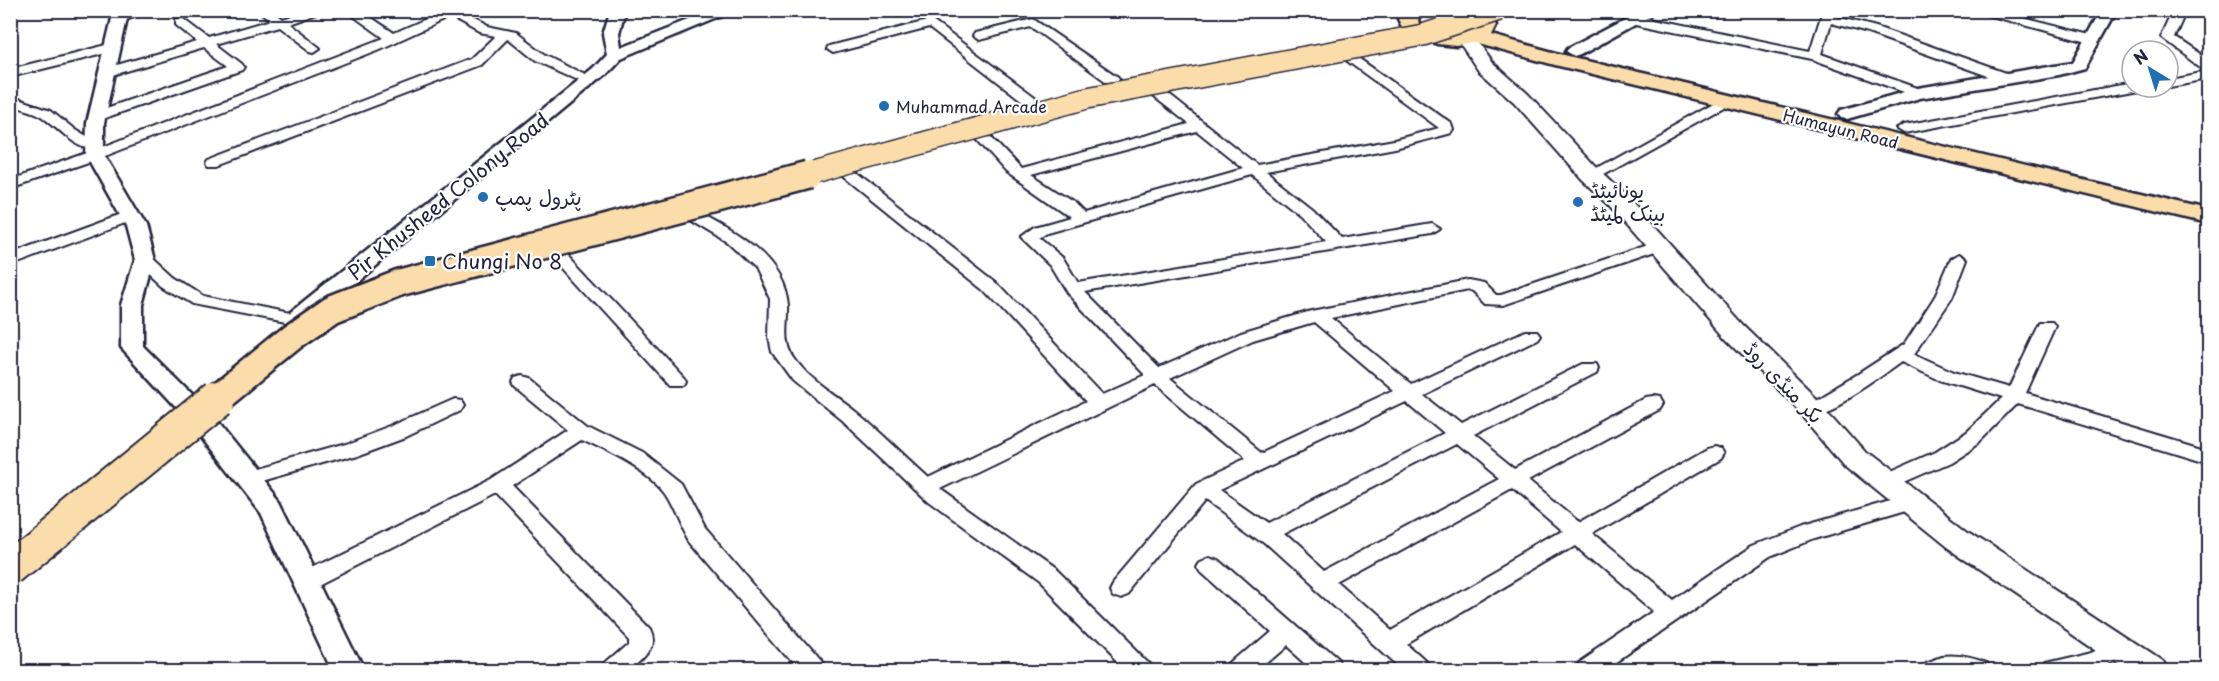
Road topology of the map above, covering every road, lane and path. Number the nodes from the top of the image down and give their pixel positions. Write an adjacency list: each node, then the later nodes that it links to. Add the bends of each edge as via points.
1 (148, 10): 16 (street)
2 (264, 10): 20 (street)
3 (318, 10): 20 (street)
4 (351, 10): 24 (street)
5 (618, 10): 31 (street, via 611,33)
6 (730, 10): 31 (street)
7 (1464, 10): 21 (main road, via 1485,22)
8 (1499, 10): 105 (main road, bridge, via 1423,34 1087,98 361,296 332,309 293,336)
9 (1652, 10): 18 (street)
10 (1975, 10): 15 (street)
11 (2110, 10): 25 (street)
12 (2180, 10): 34 (street, via 2167,38)
13 (1408, 12): 21 (main road, via 1411,27 1426,35 1446,39)
14 (447, 13): 22 (street, via 471,26); 24 (street)
15 (1999, 13): 25 (street)
16 (121, 14): 27 (street)
17 (1828, 14): 33 (street); 39 (street)
18 (1636, 19): 30 (street); 33 (street)
19 (180, 22): 26 (street)
20 (279, 22): 26 (street); 28 (street)
21 (1476, 29): 30 (main road, Humayun Road); 47 (main road, Humayun Road, via 1555,59); 59 (main road, بکر منڈی روڈ, via 1485,66 1521,98); 75 (main road, via 1415,29 1149,77 851,150 414,265)
22 (506, 34): 37 (street, via 540,58); 55 (street, via 477,62)
23 (980, 36): 40 (street, via 1033,23)
24 (393, 38): 54 (street)
25 (2095, 40): 39 (street, via 2079,65)
26 (207, 43): 35 (street); 49 (street, via 237,67)
27 (111, 48): 35 (street); 36 (street)
28 (314, 48)
29 (833, 49): 46 (street, via 931,24)
30 (1574, 51): 48 (main road); 53 (main road, Humayun Road)
31 (615, 55): 37 (street, Pir Khusheed Colony Road)
32 (1348, 55): 57 (street, via 1447,130 1395,144)
33 (1815, 56): 44 (street)
34 (2208, 66)
35 (108, 72): 49 (street)
36 (10, 73)
37 (590, 74): 75 (street, Pir Khusheed Colony Road)
38 (2208, 75): 41 (street)
39 (2007, 78): 44 (street)
40 (1113, 80)
41 (2180, 80)
42 (2120, 89): 51 (street)
43 (1154, 90): 50 (street)
44 (1918, 93): 48 (street)
45 (10, 100): 54 (street, via 46,112)
46 (1030, 100)
47 (1726, 100): 59 (street); 64 (main road, Humayun Road)
48 (1847, 114): 51 (main road)
49 (97, 116): 54 (street)
50 (1199, 126): 57 (street); 58 (street)
51 (1904, 129): 53 (main road)
52 (978, 132): 58 (street)
53 (1965, 147): 61 (main road, Humayun Road)
54 (94, 150): 60 (street); 63 (street)
55 (214, 162)
56 (843, 169): 85 (street, via 990,286)
57 (1253, 170): 65 (street); 67 (street, via 1306,212)
58 (1018, 174): 65 (street)
59 (1591, 174): 69 (main road, بکر منڈی روڈ)
60 (10, 185)
61 (2208, 202)
62 (685, 212): 98 (street, via 747,246 757,256 779,301 777,337 784,359)
63 (130, 216): 71 (street); 72 (street)
64 (2208, 217)
65 (1082, 219): 73 (street, via 1034,232 1029,237 1057,262)
66 (1432, 229): 67 (street)
67 (1338, 245): 73 (street)
68 (552, 246): 81 (street)
69 (1660, 247): 74 (street, via 1503,300 1494,301 1478,287 1468,285); 88 (main road, بکر منڈی روڈ, via 1734,331)
70 (1959, 259): 78 (street, via 1943,298 1919,336)
71 (144, 260): 75 (street, via 198,300); 94 (street, via 132,305 132,348 183,399)
72 (10, 261)
73 (1073, 289): 80 (street)
74 (1317, 315): 80 (street, via 1247,336); 83 (street)
75 (290, 318): 103 (main road)
76 (2046, 327): 84 (street)
77 (1531, 335): 83 (street)
78 (1900, 355): 84 (street, via 1947,376); 88 (street)
79 (1590, 368): 90 (street)
80 (1158, 377): 85 (street); 93 (street)
81 (677, 381)
82 (522, 382): 89 (street)
83 (1409, 392): 90 (street); 93 (street)
84 (2014, 397): 92 (street); 96 (street, via 1973,437 1942,458)
85 (1099, 403): 98 (street)
86 (453, 405): 94 (street, via 350,449)
87 (1653, 405): 95 (street)
88 (1811, 407): 96 (main road, بکر منڈی روڈ, via 1855,458)
89 (581, 431): 97 (street); 115 (street, via 635,458 674,489 697,535)
90 (1459, 435): 95 (street); 101 (street)
91 (1714, 453): 102 (street)
92 (2208, 455)
93 (1259, 462): 99 (street)
94 (248, 478): 106 (street, via 272,508)
95 (1514, 480): 102 (street); 107 (street)
96 (1886, 482): 100 (main road, بکر منڈی روڈ)
97 (498, 485): 106 (street); 114 (street, via 641,634 640,646)
98 (926, 487): 116 (street, via 1032,565)
99 (1203, 489): 101 (street); 108 (street)
100 (1911, 503): 109 (street, via 1785,540 1762,551); 112 (main road, بکر منڈی روڈ)
101 (1265, 533): 107 (street)
102 (1576, 533): 109 (street); 111 (street)
103 (10, 551)
104 (1210, 564): 110 (street)
105 (10, 568)
106 (306, 581): 113 (street)
107 (1323, 583): 111 (street)
108 (1121, 588)
109 (1671, 613): 120 (street)
110 (1287, 631): 117 (street); 118 (street)
111 (1388, 643): 119 (street)
112 (2119, 650): 123 (street, via 2096,661); 124 (main road, بکر منڈی روڈ)
113 (349, 670)
114 (613, 670)
115 (813, 670)
116 (1140, 670)
117 (1241, 670)
118 (1330, 670)
119 (1419, 670)
120 (1587, 670)
121 (1933, 670): 122 (street, via 1959,665)
122 (1978, 670)
123 (2052, 670)
124 (2151, 670)

